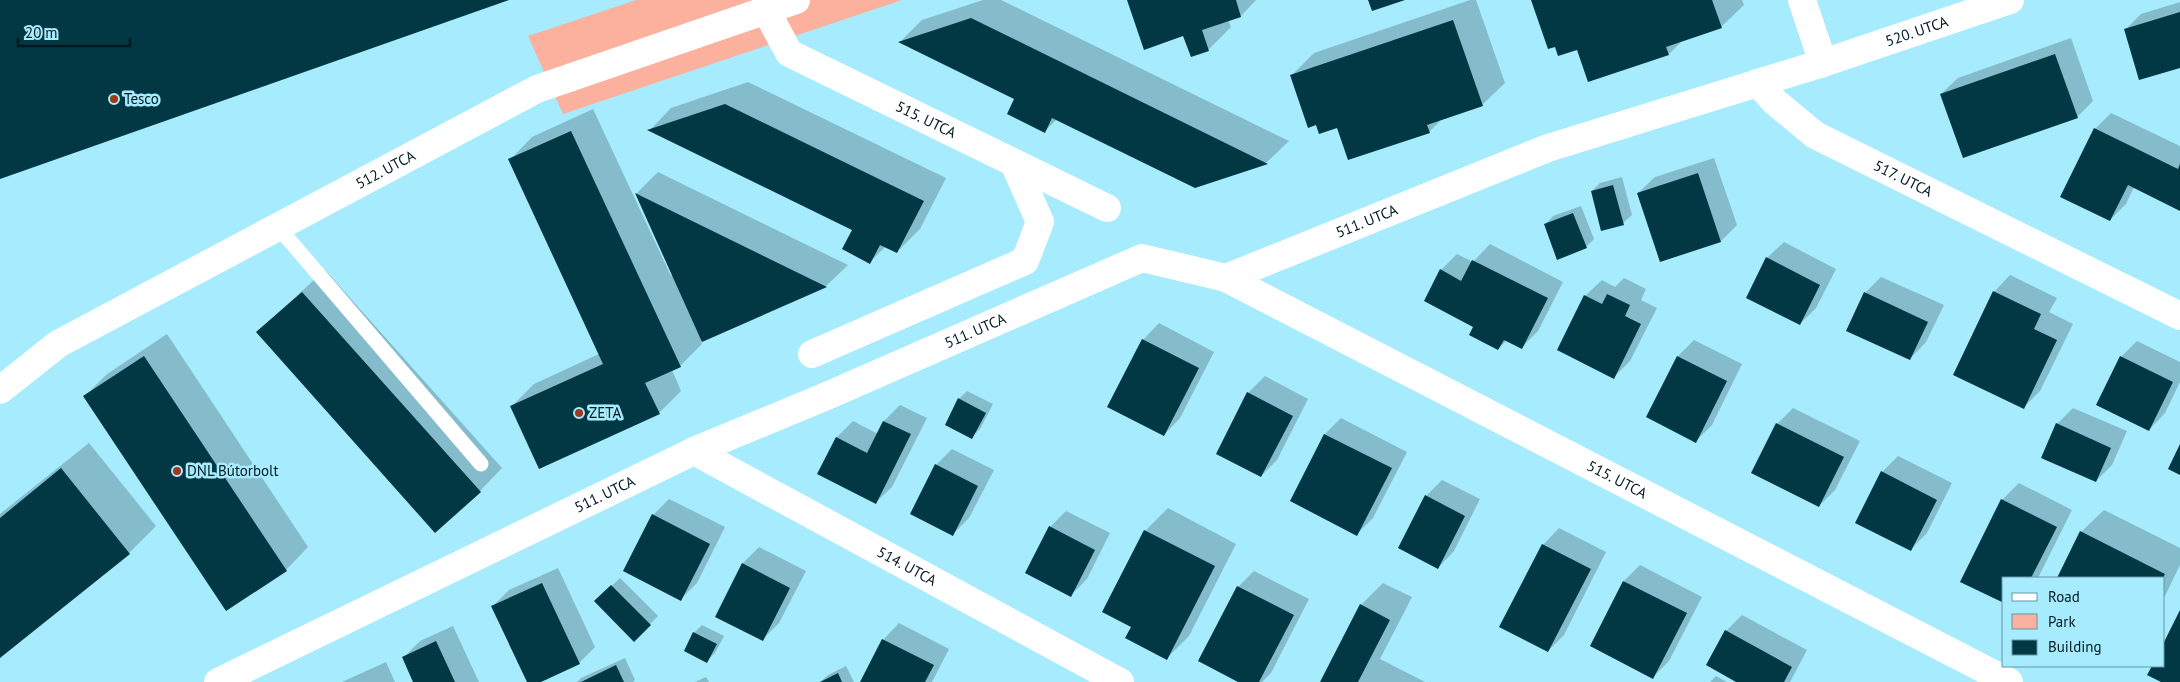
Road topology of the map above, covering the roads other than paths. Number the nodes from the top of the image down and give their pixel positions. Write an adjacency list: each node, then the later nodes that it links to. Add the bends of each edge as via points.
1 (796, 0): 4 (street, 512. UTCA)
2 (1802, 0): 5 (street)
3 (2010, 0): 5 (street, 520. UTCA)
4 (766, 10): 7 (street, 515. UTCA, via 789,53); 9 (street, 512. UTCA, via 537,89)
5 (1823, 62): 6 (street)
6 (1758, 83): 10 (street, 511. UTCA, via 1548,148); 11 (street, 517. UTCA, via 1774,101 1815,135)
7 (1014, 163): 8 (street, 515. UTCA); 12 (street, via 1040,222 1025,261)
8 (1107, 208)
9 (278, 227): 13 (street, 512. UTCA, via 58,344); 15 (lane)
10 (1226, 278): 14 (street, 511. UTCA, via 1142,258); 17 (street, 515. UTCA)
11 (2180, 316)
12 (812, 354)
13 (0, 390)
14 (694, 452): 16 (street, 514. UTCA); 18 (street, 511. UTCA)
15 (481, 464)
16 (1101, 679)
17 (1991, 679)
18 (218, 682)

